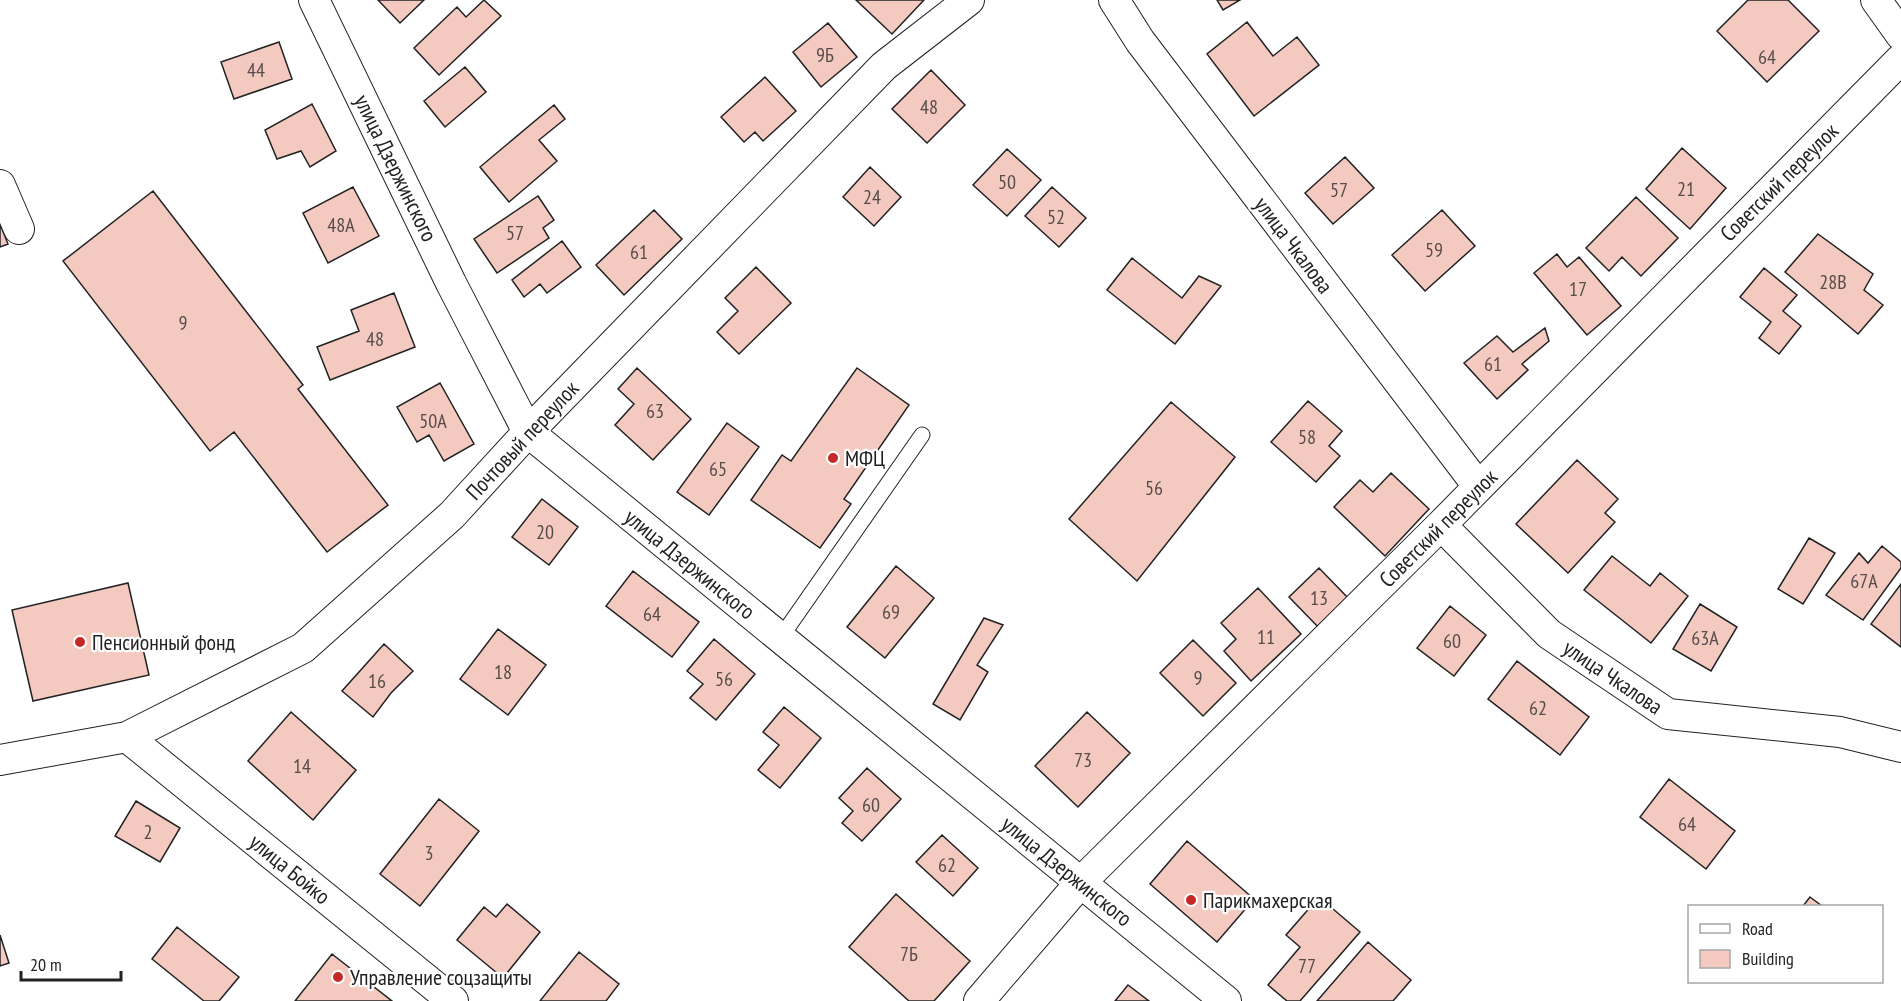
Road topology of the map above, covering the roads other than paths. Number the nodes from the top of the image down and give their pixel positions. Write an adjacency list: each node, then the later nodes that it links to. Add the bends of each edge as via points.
1 (314, 0): 9 (street, улица Дзержинского)
2 (969, 0): 9 (street, Почтовый переулок, via 884,66)
3 (1114, 0): 11 (street, улица Чкалова, via 1140,41)
4 (1876, 0): 5 (street)
5 (1901, 35)
6 (1901, 59): 11 (street, Советский переулок)
7 (0, 185): 8 (street)
8 (19, 229)
9 (528, 432): 13 (street, улица Дзержинского); 14 (street, Почтовый переулок, via 452,515 303,648)
10 (922, 435): 13 (lane)
11 (1478, 486): 12 (street, Советский переулок)
12 (1442, 525): 15 (street, улица Чкалова, via 1549,634 1668,714 1840,732); 17 (street, Советский переулок)
13 (781, 637): 17 (street, улица Дзержинского)
14 (127, 737): 16 (street, Почтовый переулок); 18 (street, улица Бойко)
15 (1901, 747)
16 (0, 760)
17 (1081, 882): 19 (street, Советский переулок); 20 (street, улица Дзержинского)
18 (453, 1001)
19 (979, 1001)
20 (1226, 1001)

